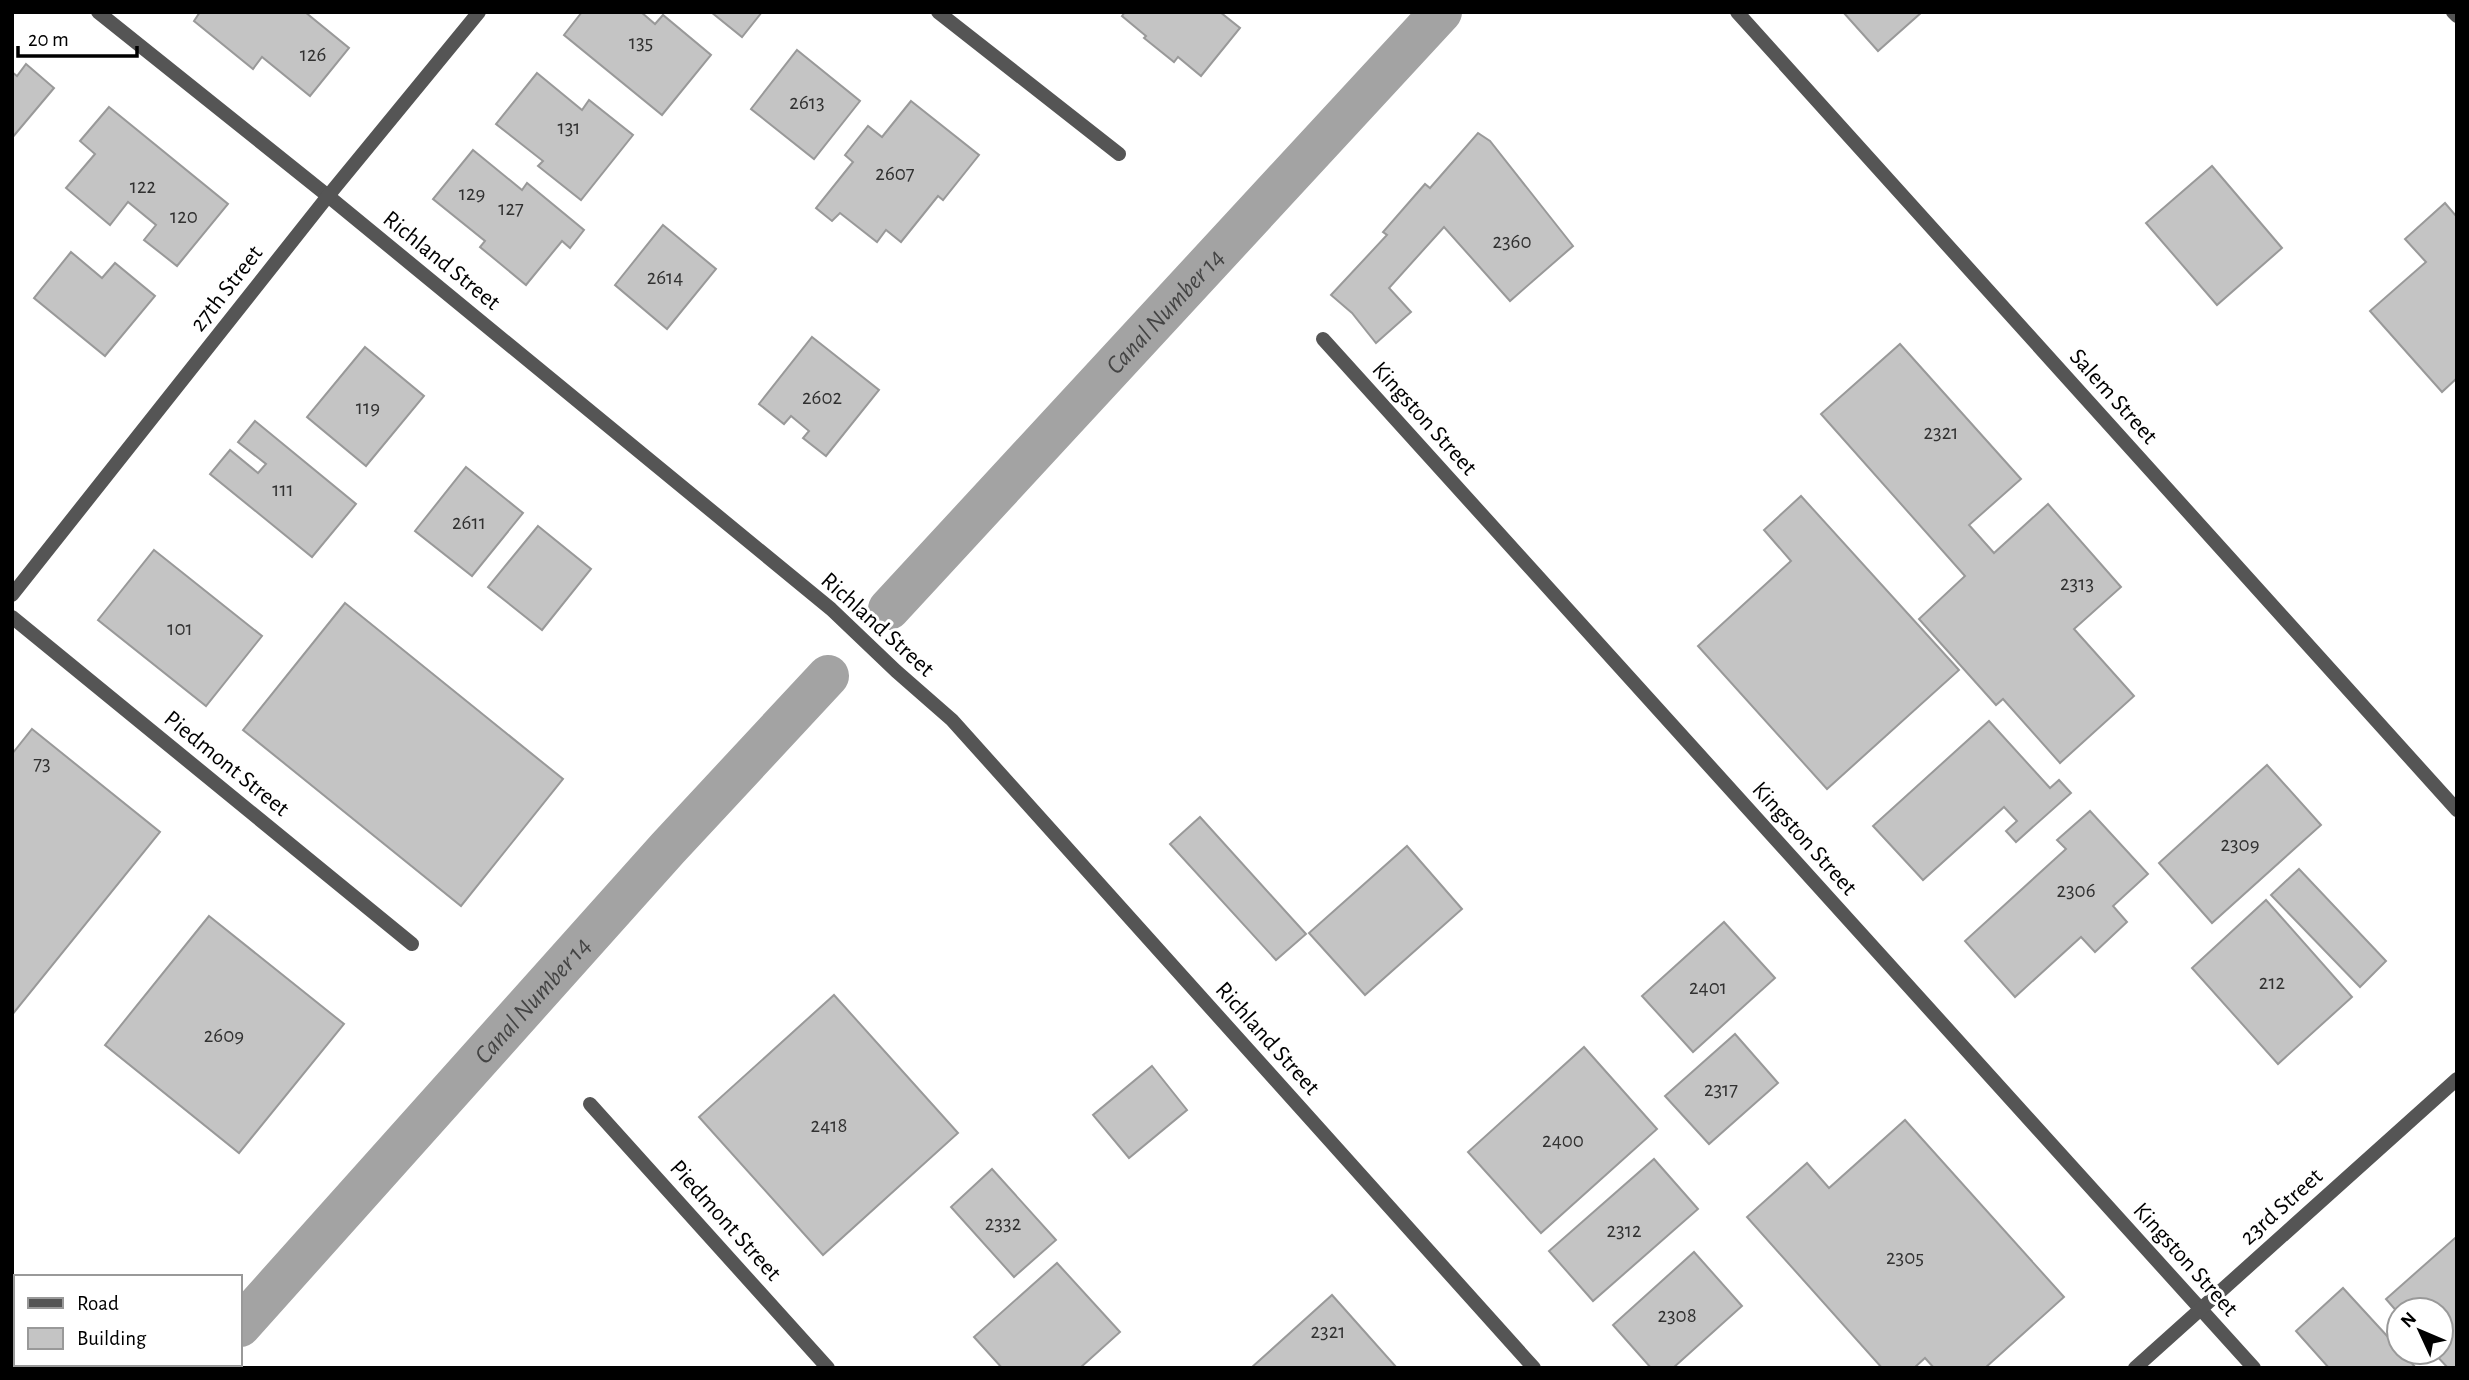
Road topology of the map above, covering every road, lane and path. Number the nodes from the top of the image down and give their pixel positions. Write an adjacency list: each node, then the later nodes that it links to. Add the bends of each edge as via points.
1 (98, 12): 6 (street, Richland Street)
2 (479, 12): 6 (street, 27th Street)
3 (938, 12): 5 (street)
4 (1737, 12): 10 (street, Salem Street)
5 (1119, 154)
6 (328, 196): 8 (street, 27th Street); 16 (street, Richland Street, via 831,609 952,720)
7 (1323, 339): 14 (street, Kingston Street)
8 (12, 595)
9 (12, 617): 11 (street, Piedmont Street)
10 (2457, 810)
11 (412, 944)
12 (2457, 1079): 14 (street, 23rd Street)
13 (590, 1104): 15 (street, Piedmont Street)
14 (2201, 1309): 17 (street, 23rd Street); 18 (street, Kingston Street)
15 (828, 1368)
16 (1534, 1368)
17 (2135, 1368)
18 (2253, 1368)

